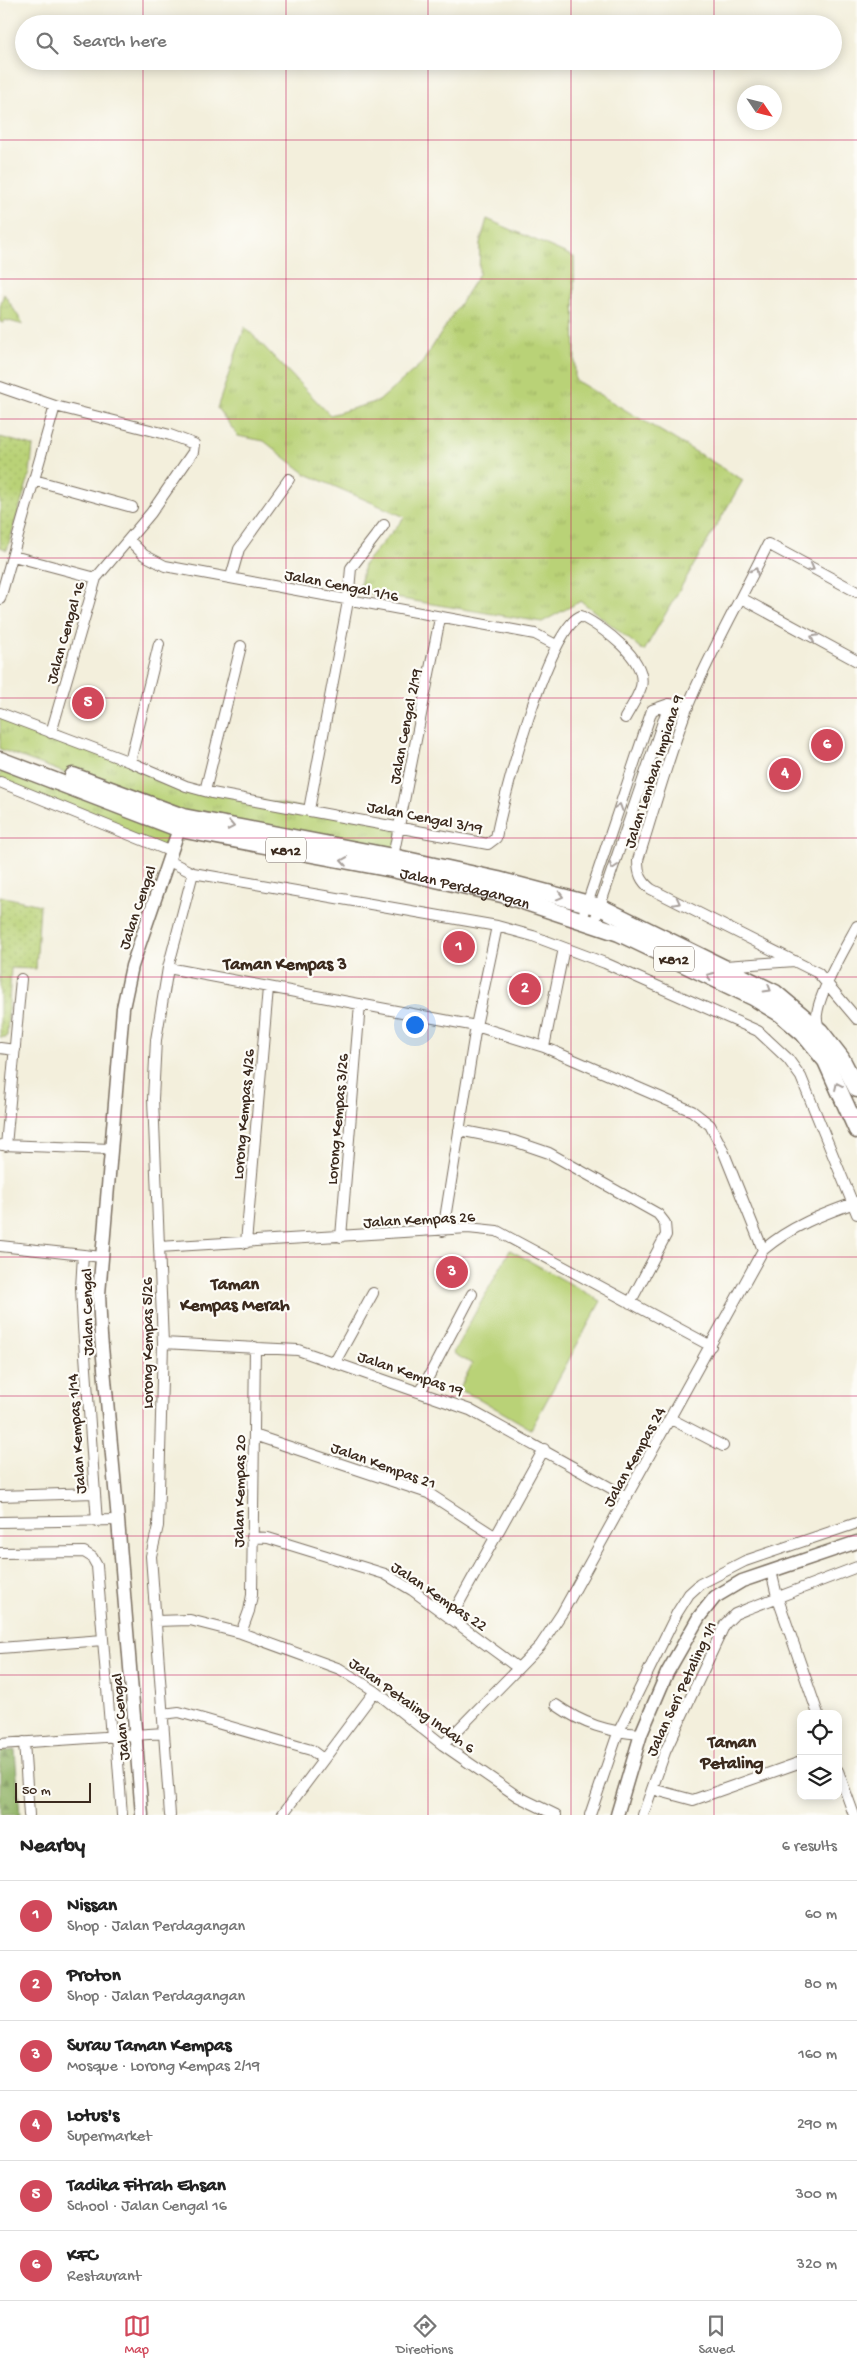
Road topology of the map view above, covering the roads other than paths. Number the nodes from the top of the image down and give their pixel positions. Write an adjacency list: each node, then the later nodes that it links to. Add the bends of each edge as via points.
1 (0, 387): 2 (street)
2 (55, 406): 4 (street); 7 (street, Jalan Cengal 16, via 189,440 194,444 193,452)
3 (290, 479): 9 (street, via 239,549)
4 (34, 480): 5 (street); 8 (street)
5 (132, 507)
6 (384, 525): 14 (street, via 351,568)
7 (129, 540): 9 (street, Jalan Cengal 1/16, via 144,555 165,566); 10 (street, Jalan Cengal 16)
8 (13, 556): 10 (street); 13 (street)
9 (231, 577): 14 (street, Jalan Cengal 1/16)
10 (96, 578): 24 (street, Jalan Cengal 16)
11 (857, 592): 12 (street, Jalan Lembah Impiana 9, one-way to 11, via 768,544)
12 (741, 598): 19 (street, one-way to 12); 21 (street, Jalan Lembah Impiana 9)
13 (0, 599)
14 (348, 602): 15 (street, Jalan Cengal 1/16); 30 (street)
15 (440, 618): 17 (street, Jalan Cengal 1/16, via 535,634); 32 (street, Jalan Cengal 2/19)
16 (159, 644): 27 (street)
17 (556, 645): 23 (street, Jalan Cengal 3/19, via 573,619 581,616 609,632 623,645 640,674 642,686); 32 (street, Jalan Cengal 3/19, via 516,754 494,841 488,844)
18 (240, 646): 29 (street)
19 (857, 661)
20 (669, 704): 21 (street); 36 (street, Jalan Lembah Impiana 9, one-way to 36); 36 (street, Jalan Lembah Impiana 9, one-way to 20, via 652,710)
21 (688, 707): 41 (street, Jalan Lembah Impiana 9, one-way to 41, via 638,860 639,874 652,889)
22 (0, 713): 24 (street, Jalan Cengal 3/19)
23 (624, 718)
24 (51, 733): 27 (street, Jalan Cengal 3/19)
25 (0, 749): 31 (main road, Jalan Perdagangan / K812)
26 (0, 760): 31 (main road, Jalan Perdagangan / K812)
27 (130, 762): 29 (street, Jalan Cengal 3/19)
28 (0, 782): 33 (street)
29 (205, 791): 30 (street, Jalan Cengal 3/19)
30 (309, 810): 32 (street, Jalan Cengal 3/19)
31 (182, 823): 33 (street, Jalan Cengal); 34 (main road, Jalan Perdagangan / K812)
32 (400, 826): 34 (street, Jalan Cengal 2/19)
33 (171, 856): 35 (street); 60 (street, Jalan Cengal, via 132,966 124,1000 118,1038)
34 (392, 863): 36 (main road, Jalan Perdagangan / K812, one-way to 36, via 498,880); 37 (main road, Jalan Perdagangan / K812)
35 (193, 873): 38 (street); 44 (street, Lorong Kempas 5/26)
36 (593, 905): 37 (street, Jalan Lembah Impiana 9); 43 (main road, Jalan Perdagangan / K812)
37 (588, 921): 58 (main road, Jalan Perdagangan / K812, one-way to 37, via 826,1061 803,1033 781,1014 737,990)
38 (497, 926): 40 (street); 51 (street)
39 (857, 926): 42 (street)
40 (564, 948): 53 (street); 61 (street, via 758,1031 778,1048 801,1077)
41 (796, 961): 43 (street); 45 (street)
42 (836, 965): 45 (street); 47 (street)
43 (724, 966): 52 (main road, Jalan Perdagangan / K812, one-way to 52, via 775,993)
44 (168, 968): 48 (street); 67 (street, Lorong Kempas 5/26, via 156,1040 153,1099)
45 (818, 973): 47 (street)
46 (21, 979): 55 (street)
47 (829, 984): 50 (street); 52 (street, via 816,1016)
48 (268, 988): 49 (street); 65 (street, Lorong Kempas 4/26)
49 (360, 1004): 51 (street); 64 (street, Lorong Kempas 3/26)
50 (857, 1019)
51 (476, 1026): 53 (street); 57 (street)
52 (820, 1031): 56 (main road, Jalan Perdagangan / K812, via 841,1058)
53 (544, 1046): 68 (street, via 692,1111 710,1125)
54 (0, 1048): 55 (street)
55 (15, 1050): 59 (street)
56 (857, 1089)
57 (459, 1130): 63 (street); 73 (street, via 514,1141 549,1153 658,1214 665,1223 666,1235)
58 (857, 1130)
59 (3, 1146): 60 (street)
60 (111, 1149): 70 (street, Jalan Cengal)
61 (855, 1203): 62 (street); 68 (street, Jalan Kempas 24, via 809,1220 778,1237)
62 (857, 1214)
63 (443, 1231): 64 (street, Jalan Kempas 26); 73 (street, Jalan Kempas 26, via 468,1228 497,1232)
64 (341, 1237): 65 (street, Jalan Kempas 26)
65 (246, 1243): 67 (street, Jalan Kempas 26)
66 (0, 1246): 69 (street)
67 (159, 1247): 74 (street, Lorong Kempas 5/26)
68 (764, 1250): 75 (street, Jalan Kempas 24)
69 (83, 1255): 70 (street); 83 (street, Jalan Kempas 1/14, via 81,1288)
70 (102, 1257): 86 (street, Jalan Cengal, via 99,1294 101,1336)
71 (373, 1292): 77 (street)
72 (472, 1294): 78 (street)
73 (630, 1303): 75 (street, Jalan Kempas 26)
74 (163, 1343): 76 (street, Jalan Kempas 19); 98 (street, Lorong Kempas 5/26, via 158,1526 151,1556)
75 (711, 1346): 79 (street, Jalan Kempas 24)
76 (256, 1347): 77 (street, Jalan Kempas 19, via 298,1350); 80 (street, Jalan Kempas 20)
77 (335, 1362): 78 (street, Jalan Kempas 19)
78 (421, 1391): 82 (street, Jalan Kempas 19, via 470,1410)
79 (671, 1419): 81 (street); 85 (street, Jalan Kempas 24)
80 (254, 1436): 90 (street, Jalan Kempas 20); 91 (street, Jalan Kempas 21, via 428,1493)
81 (723, 1446)
82 (544, 1449): 85 (street, Jalan Kempas 19); 91 (street)
83 (94, 1493): 84 (street); 88 (street, Jalan Kempas 1/14)
84 (0, 1496)
85 (627, 1497): 102 (street, Jalan Kempas 24, via 562,1613 540,1646)
86 (118, 1520): 88 (street); 110 (street, Jalan Cengal)
87 (0, 1522): 88 (street)
88 (97, 1522)
89 (857, 1523): 107 (street, via 745,1561 700,1584 677,1613)
90 (252, 1537): 97 (street, Jalan Kempas 22, via 268,1538 385,1574); 99 (street, Jalan Kempas 20, via 252,1594)
91 (496, 1537): 97 (street)
92 (857, 1542): 95 (street)
93 (0, 1552): 100 (street, via 84,1552 92,1557 98,1566)
94 (857, 1567): 96 (street, Jalan Seri Petaling 1/1)
95 (771, 1571): 96 (street); 109 (street, via 729,1587 699,1617 668,1673)
96 (777, 1596): 105 (street); 118 (street, Jalan Seri Petaling 1/1, via 735,1614 725,1624 665,1752)
97 (450, 1619): 102 (street, Jalan Kempas 22)
98 (156, 1621): 99 (street, Jalan Petaling Indah 6, via 190,1620); 106 (street, Lorong Kempas 5/26)
99 (241, 1633): 103 (street, Jalan Petaling Indah 6, via 340,1669)
100 (103, 1640): 101 (street); 111 (street)
101 (0, 1648)
102 (518, 1668): 114 (street, Jalan Kempas 24)
103 (375, 1691): 114 (street, Jalan Petaling Indah 6); 115 (street)
104 (556, 1705): 107 (street, via 581,1721)
105 (817, 1710)
106 (163, 1714): 108 (street, Lorong Kempas 5/26); 115 (street, via 178,1712 311,1750)
107 (618, 1732): 109 (street); 125 (street)
108 (164, 1733): 110 (street); 122 (street, Lorong Kempas 5/26)
109 (641, 1734): 126 (street)
110 (137, 1736): 111 (street); 121 (street, Jalan Cengal)
111 (114, 1737): 112 (street); 120 (street)
112 (24, 1742): 113 (street); 119 (street)
113 (0, 1744)
114 (443, 1745): 124 (street, Jalan Petaling Indah 6, via 517,1796)
115 (323, 1758): 123 (street)
116 (797, 1763): 118 (street, via 693,1800)
117 (842, 1782): 128 (street)
118 (652, 1789): 127 (street, Jalan Seri Petaling 1/1)
119 (29, 1815)
120 (122, 1815)
121 (142, 1815)
122 (170, 1815)
123 (282, 1815)
124 (556, 1815)
125 (590, 1815)
126 (617, 1815)
127 (643, 1815)
128 (854, 1815)

